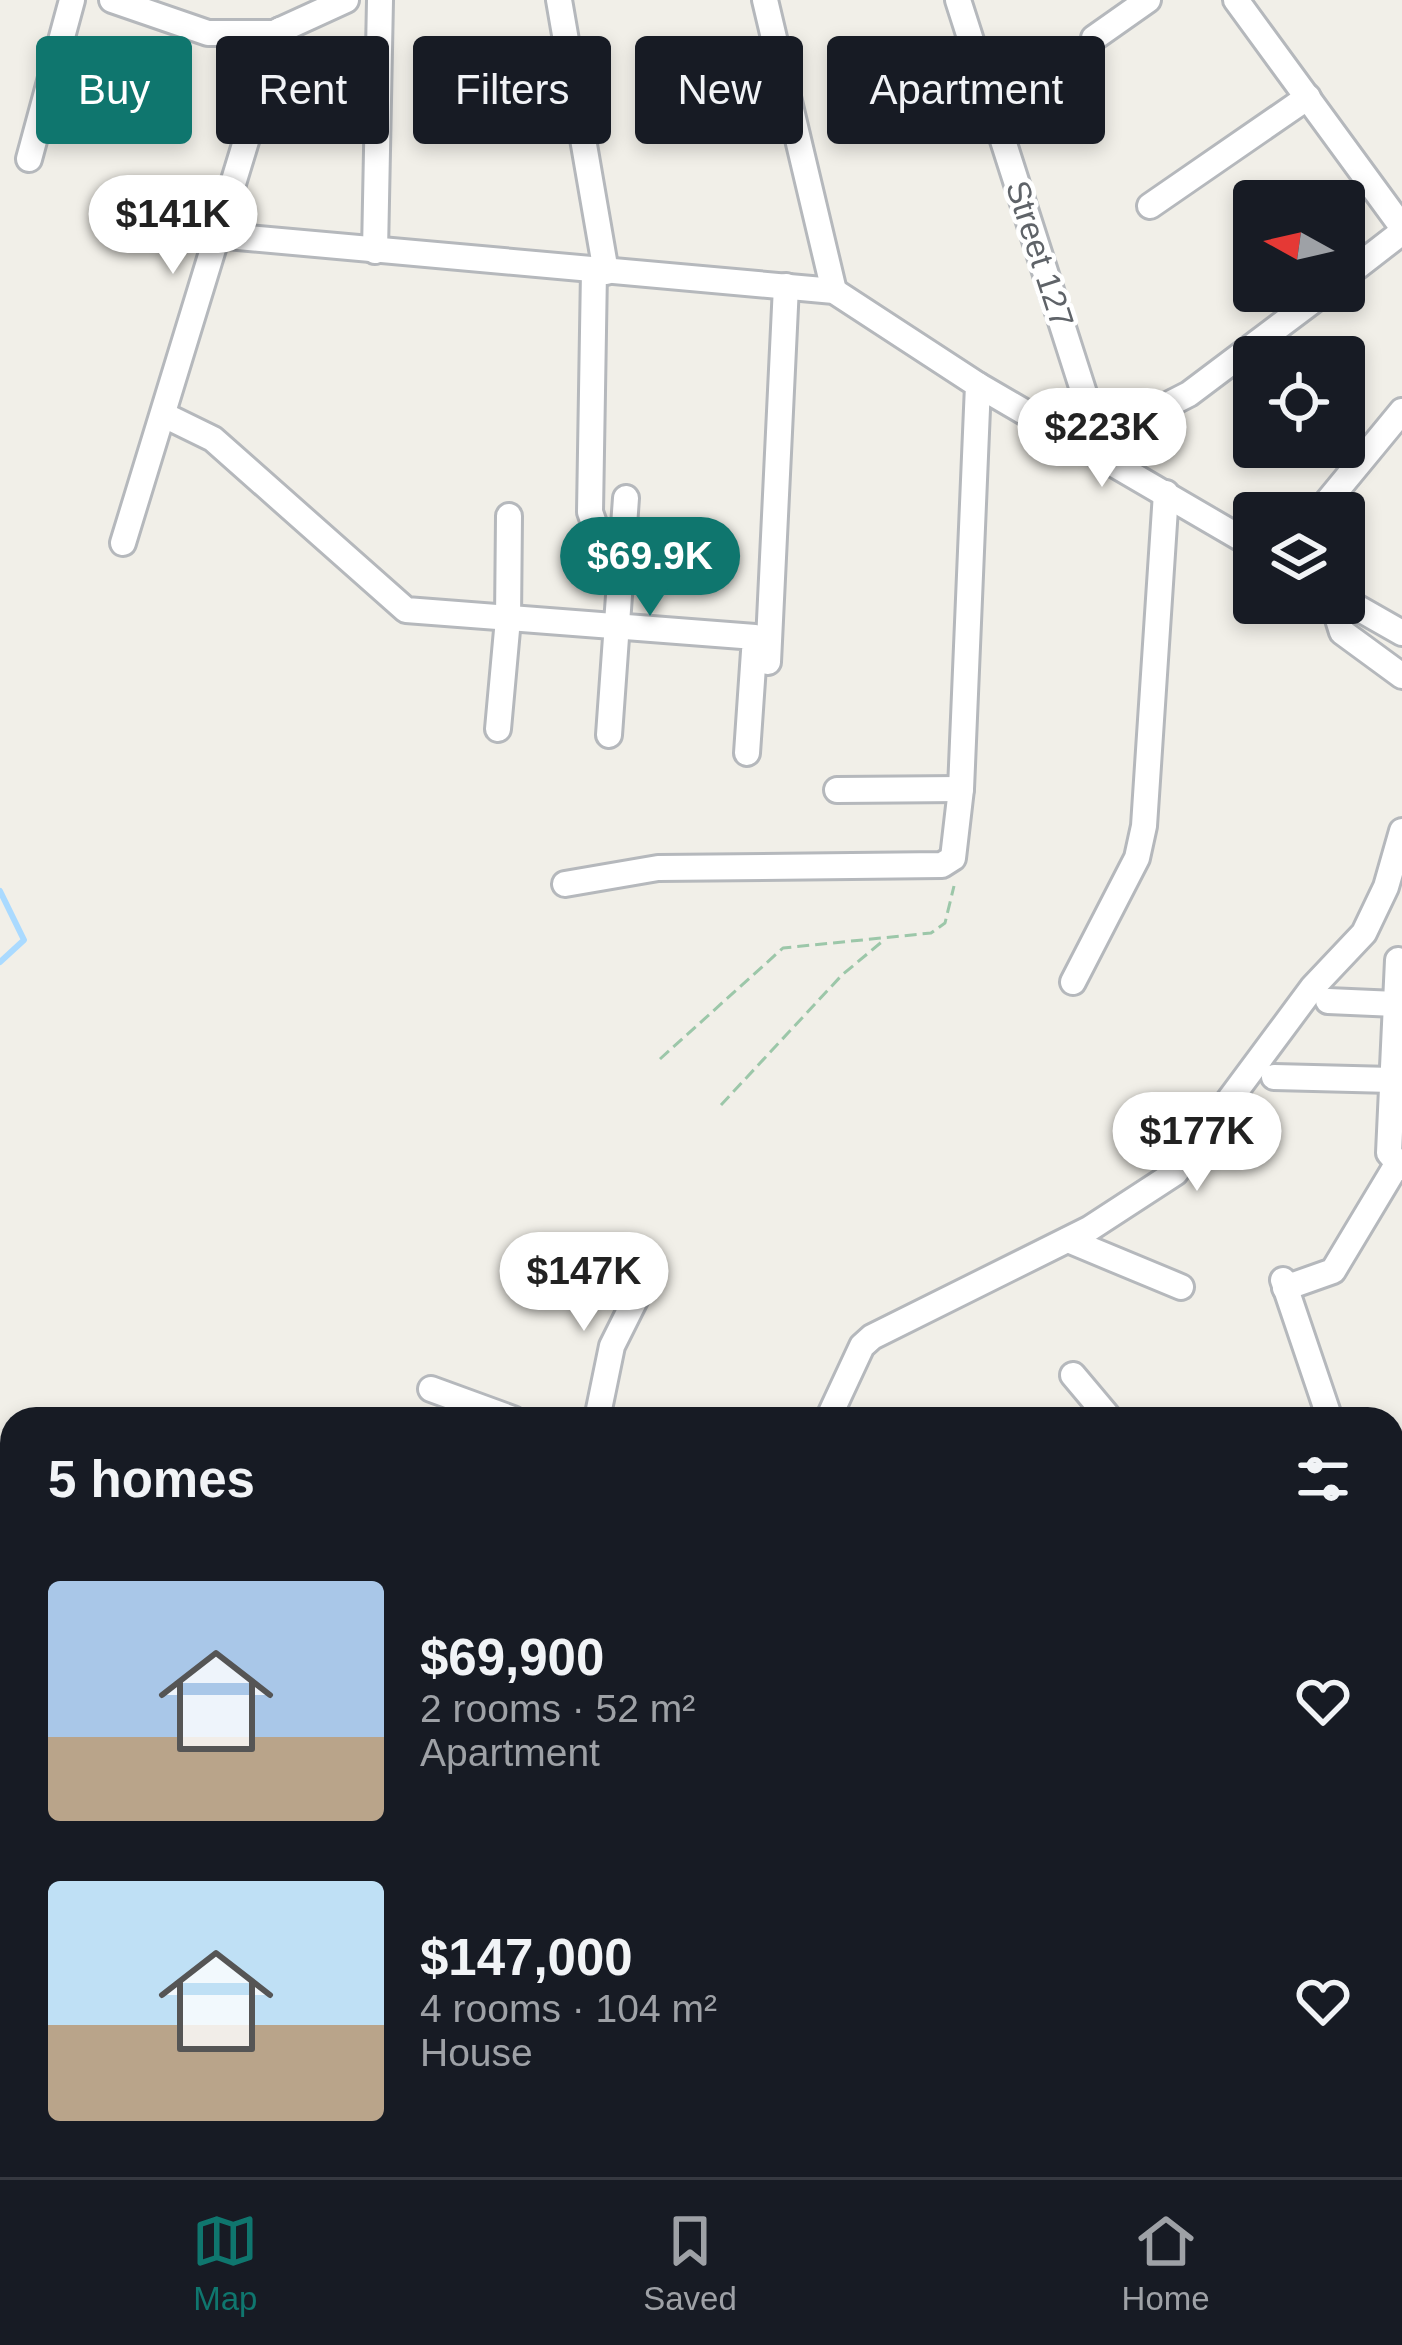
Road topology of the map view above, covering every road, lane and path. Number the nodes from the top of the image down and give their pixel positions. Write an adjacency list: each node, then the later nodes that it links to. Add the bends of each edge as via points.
1 (72, 0): 13 (street)
2 (112, 0): 10 (street, via 208,33)
3 (346, 0): 10 (street)
4 (380, 0): 17 (street)
5 (559, 0): 19 (street)
6 (765, 0): 21 (street)
7 (958, 0): 26 (street, Street 127)
8 (1148, 0): 11 (street)
9 (1235, 0): 12 (street)
10 (280, 30): 16 (street)
11 (1097, 36)
12 (1308, 98): 14 (street); 15 (street)
13 (29, 159)
14 (1150, 206)
15 (1402, 229): 18 (street)
16 (216, 235): 17 (street); 25 (street)
17 (375, 251): 19 (street)
18 (1365, 260)
19 (600, 271): 20 (street); 33 (street, via 590,512)
20 (786, 286): 21 (street); 34 (street)
21 (834, 291): 23 (street)
22 (1298, 312): 26 (street, via 1189,394)
23 (978, 385): 26 (street); 46 (street)
24 (1402, 411): 27 (street)
25 (166, 416): 32 (street); 36 (street, via 213,439 406,610)
26 (1093, 443): 28 (street)
27 (1335, 492)
28 (1166, 493): 31 (street); 53 (street, via 1144,826 1137,858)
29 (626, 498): 33 (street)
30 (509, 516): 36 (street)
31 (1233, 533)
32 (123, 543)
33 (623, 572): 38 (street)
34 (772, 613): 40 (street); 42 (street)
35 (1365, 613): 39 (street)
36 (508, 619): 38 (street); 43 (street)
37 (1340, 624): 41 (street)
38 (620, 628): 40 (street); 44 (street)
39 (1402, 633)
40 (755, 637): 45 (street)
41 (1402, 676)
42 (766, 692)
43 (498, 730)
44 (609, 735)
45 (747, 753)
46 (961, 789): 47 (street); 49 (street)
47 (837, 790)
48 (1400, 847): 61 (street, via 1356,946 1313,987 1175,1174)
49 (953, 858): 50 (street, via 942,865 658,868); 51 (path, via 945,923 932,933)
50 (565, 884)
51 (886, 938): 56 (path, via 782,948); 59 (path)
52 (1398, 960): 55 (street)
53 (1073, 982)
54 (1328, 1000): 55 (street)
55 (1398, 1016): 58 (street)
56 (660, 1058)
57 (1274, 1077): 58 (street)
58 (1392, 1080): 60 (street, via 1389,1153)
59 (721, 1105)
60 (1399, 1167): 70 (street, via 1333,1271 1284,1284)
61 (1068, 1240): 62 (street); 68 (street, via 872,1337)
62 (1180, 1287)
63 (641, 1288): 67 (street, via 612,1346)
64 (1073, 1375): 69 (street)
65 (431, 1389): 66 (street)
66 (480, 1407)
67 (607, 1407)
68 (834, 1407)
69 (1097, 1407)
70 (1326, 1407)

